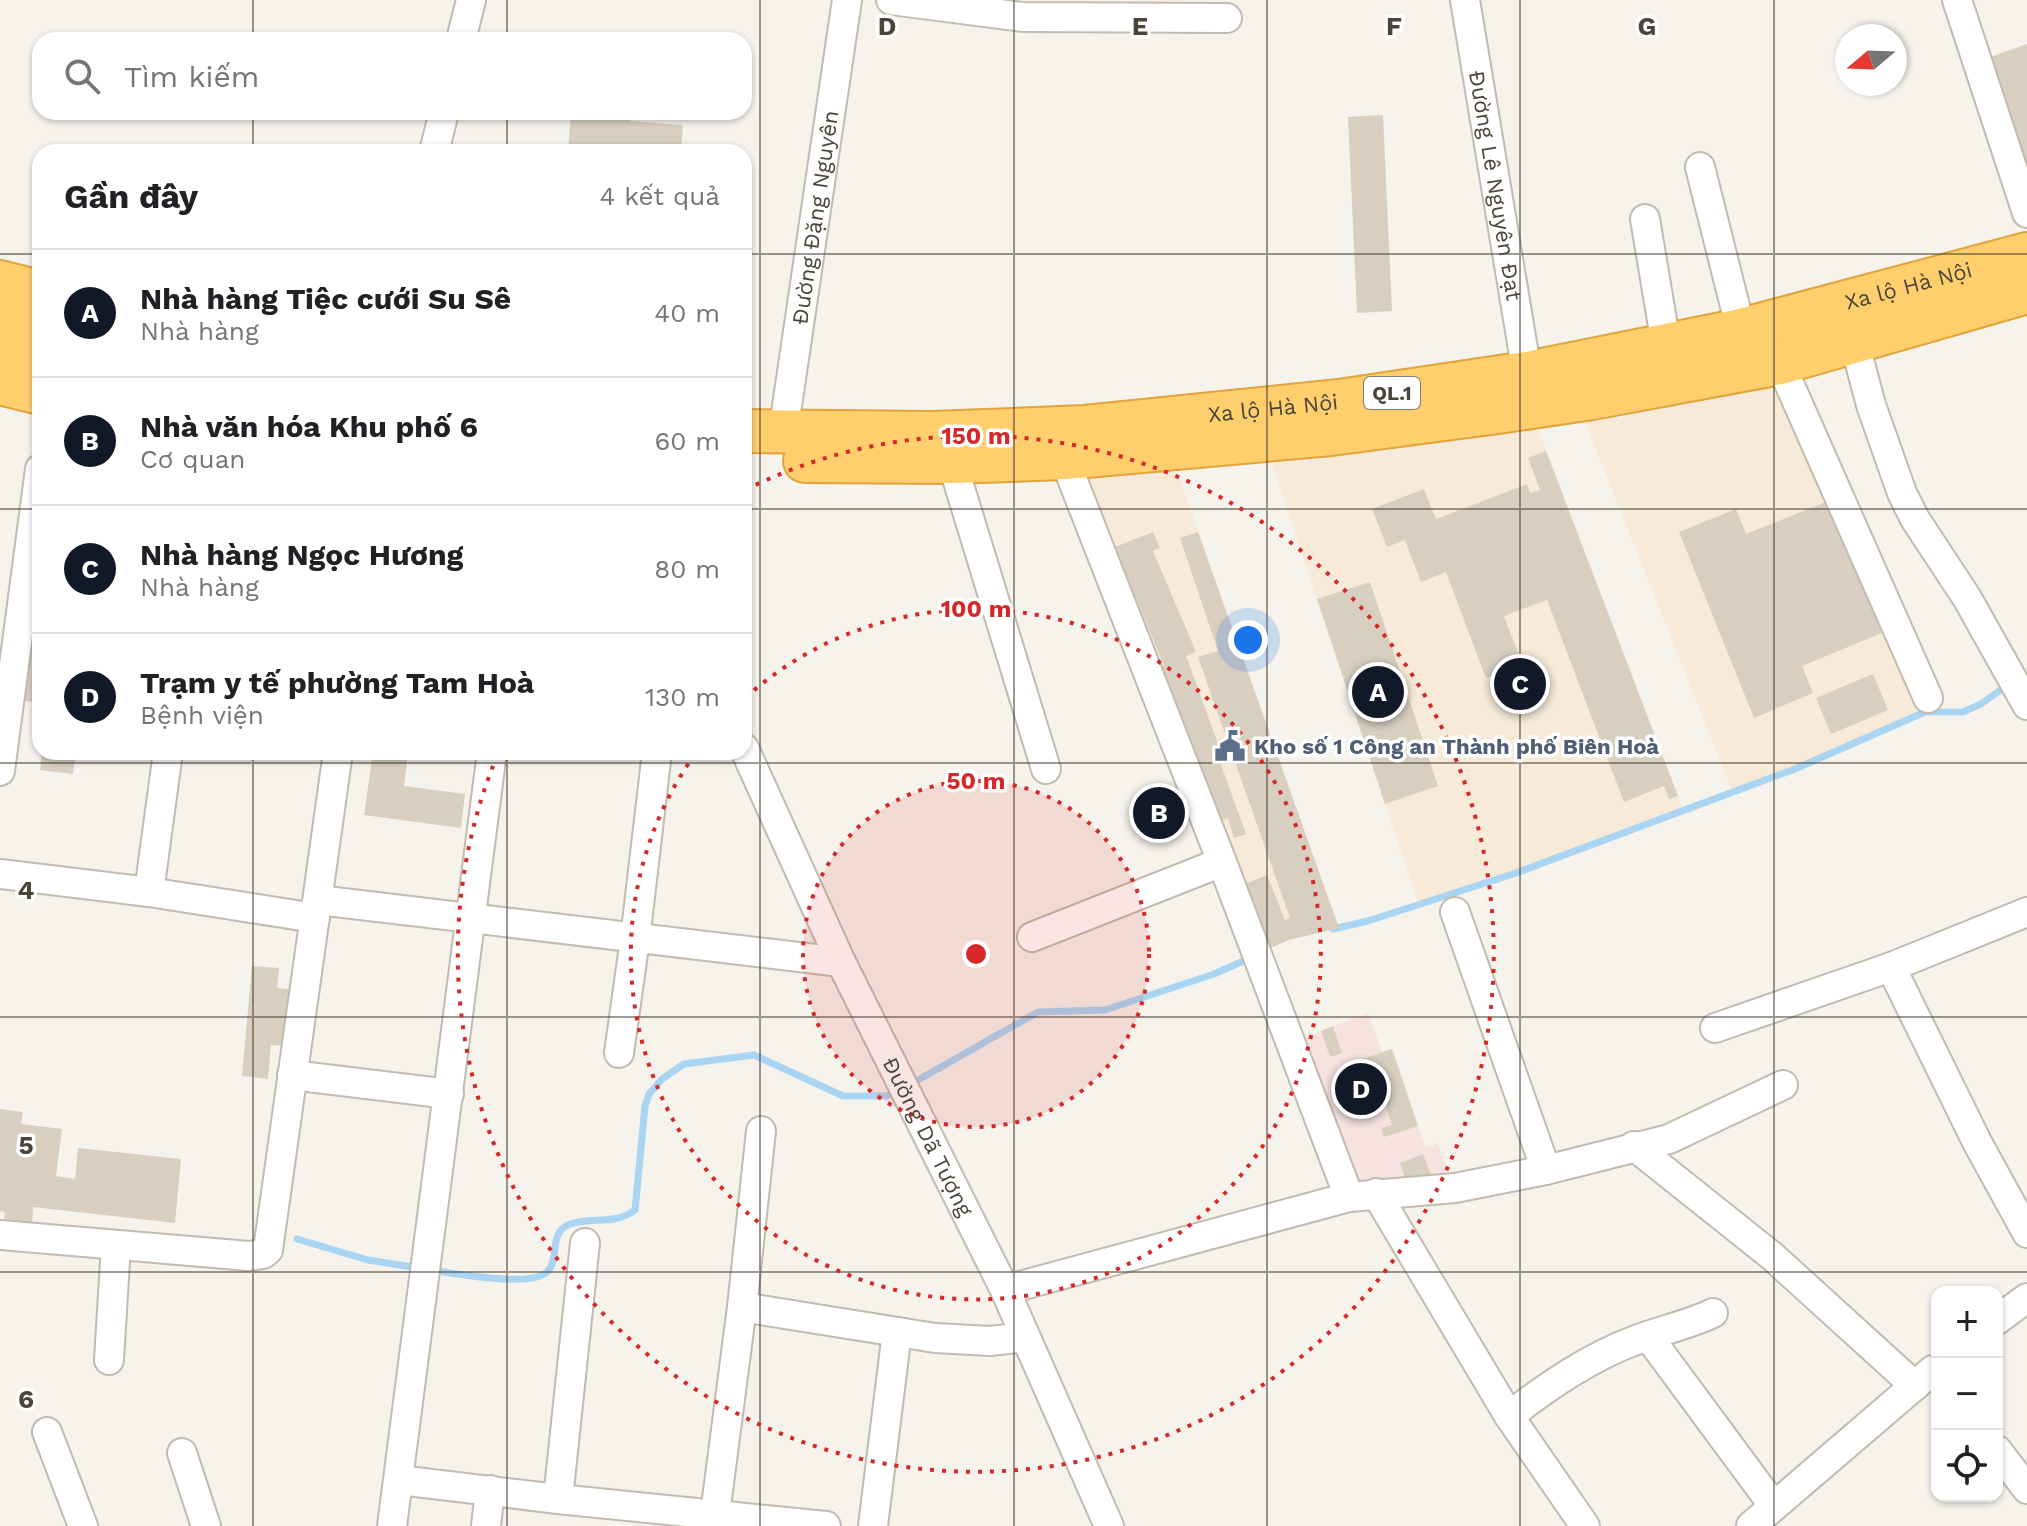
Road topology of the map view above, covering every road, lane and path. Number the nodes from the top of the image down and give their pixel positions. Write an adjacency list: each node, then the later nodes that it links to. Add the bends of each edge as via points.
1 (471, 0): 8 (street)
2 (847, 0): 29 (street, Đường Đặng Nguyên)
3 (891, 0): 6 (street)
4 (1465, 0): 28 (street, Đường Lê Nguyên Đạt)
5 (1957, 0): 12 (street)
6 (1024, 9): 7 (street)
7 (1227, 18)
8 (463, 32)
9 (442, 120): 10 (street)
10 (436, 144)
11 (1700, 167): 20 (street)
12 (2027, 213)
13 (1645, 219): 22 (street)
14 (2027, 254): 20 (highway, Xa lộ Hà Nội / QL.1)
15 (0, 282): 16 (highway)
16 (32, 290)
17 (2027, 292): 21 (highway, Xa lộ Hà Nội / QL.1)
18 (0, 318): 19 (highway)
19 (32, 325)
20 (1741, 330): 22 (highway, Xa lộ Hà Nội / QL.1)
21 (1854, 341): 25 (highway, Xa lộ Hà Nội / QL.1); 36 (street, via 1902,493)
22 (1666, 344): 28 (highway, Xa lộ Hà Nội / QL.1)
23 (0, 348): 24 (highway)
24 (32, 356)
25 (1780, 363): 28 (highway, Xa lộ Hà Nội / QL.1, via 1592,398); 35 (street)
26 (0, 383): 27 (highway)
27 (32, 391)
28 (1523, 391): 29 (highway, Xa lộ Hà Nội / QL.1, via 1339,401 1085,427); 30 (highway, via 1331,434)
29 (763, 432)
30 (1064, 458): 32 (highway); 44 (street)
31 (752, 459): 32 (highway)
32 (952, 462): 42 (street)
33 (32, 531): 34 (street)
34 (19, 631): 43 (street)
35 (1928, 698)
36 (2024, 700)
37 (167, 760): 46 (street)
38 (337, 760): 47 (street)
39 (491, 760): 50 (street)
40 (656, 760): 52 (street)
41 (749, 760): 53 (street, Đường Dã Tượng)
42 (1046, 769)
43 (0, 771)
44 (1222, 862): 51 (street); 63 (street, via 1265,976)
45 (0, 874): 46 (street)
46 (149, 892): 47 (street)
47 (316, 909): 50 (street); 57 (street)
48 (1455, 912): 62 (street)
49 (2027, 912): 54 (street)
50 (472, 919): 52 (street); 59 (street)
51 (1032, 937)
52 (635, 939): 53 (street); 56 (street)
53 (841, 962): 68 (street, Đường Dã Tượng)
54 (1891, 967): 55 (street); 64 (street)
55 (1715, 1028)
56 (619, 1053)
57 (292, 1075): 59 (street); 67 (street, via 268,1250 249,1256)
58 (1783, 1085): 61 (street, via 1669,1139)
59 (449, 1094): 82 (street)
60 (761, 1131): 70 (street)
61 (1634, 1146): 62 (street); 77 (street)
62 (1546, 1170): 63 (street, via 1455,1188)
63 (1362, 1195): 68 (street); 78 (street)
64 (2027, 1233)
65 (0, 1235): 67 (street)
66 (585, 1243): 85 (street)
67 (116, 1245): 76 (street)
68 (1005, 1290): 75 (street, Đường Dã Tượng)
69 (2027, 1298): 72 (street)
70 (742, 1307): 73 (street); 87 (street)
71 (1713, 1313): 74 (street)
72 (2003, 1316)
73 (897, 1332): 75 (street, via 965,1341); 93 (street)
74 (1648, 1336): 78 (street, via 1603,1354); 86 (street)
75 (1025, 1337): 94 (street, Đường Dã Tượng)
76 (109, 1360)
77 (1930, 1375): 86 (street)
78 (1509, 1416): 95 (street)
79 (47, 1432): 88 (street)
80 (182, 1453): 89 (street)
81 (2003, 1458): 83 (street)
82 (399, 1480): 84 (street); 90 (street)
83 (2027, 1489)
84 (490, 1490): 85 (street); 91 (street)
85 (558, 1499): 87 (street)
86 (1773, 1505): 96 (street)
87 (715, 1514): 92 (street)
88 (83, 1526)
89 (206, 1526)
90 (392, 1526)
91 (486, 1526)
92 (826, 1526)
93 (873, 1526)
94 (1109, 1526)
95 (1585, 1526)
96 (1751, 1526)

